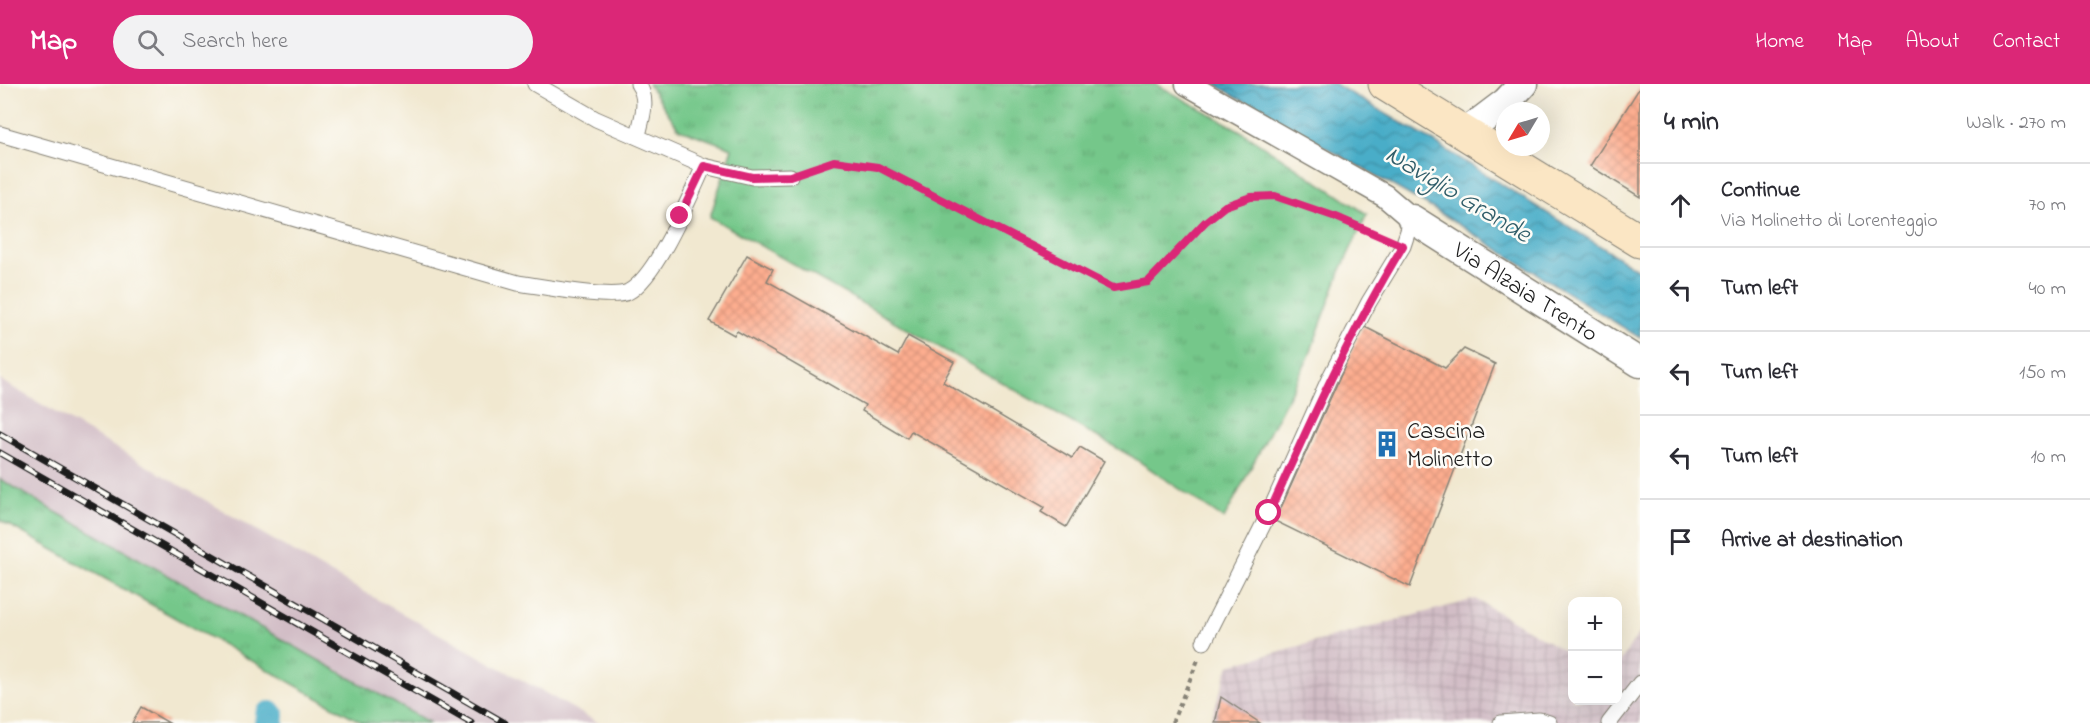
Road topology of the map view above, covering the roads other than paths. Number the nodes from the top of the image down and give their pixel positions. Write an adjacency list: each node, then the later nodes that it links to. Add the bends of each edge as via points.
1 (535, 84): 8 (lane, via 596,119)
2 (638, 84): 8 (lane, via 645,110)
3 (1187, 84): 11 (street, via 1385,196)
4 (1385, 84): 6 (main road)
5 (1523, 84): 6 (street)
6 (1465, 133): 12 (main road)
7 (0, 134): 9 (lane, via 518,283 606,295 627,293 643,280)
8 (638, 135): 9 (lane)
9 (704, 166): 10 (lane, via 752,177)
10 (790, 176)
11 (1412, 219): 13 (street, Via Alzaia Trento); 14 (lane, via 1403,246 1329,379 1269,513)
12 (1640, 241)
13 (1640, 363)
14 (1204, 642)
15 (1640, 683): 18 (lane)
16 (1501, 723): 17 (lane)
17 (1549, 723)
18 (1609, 723)

